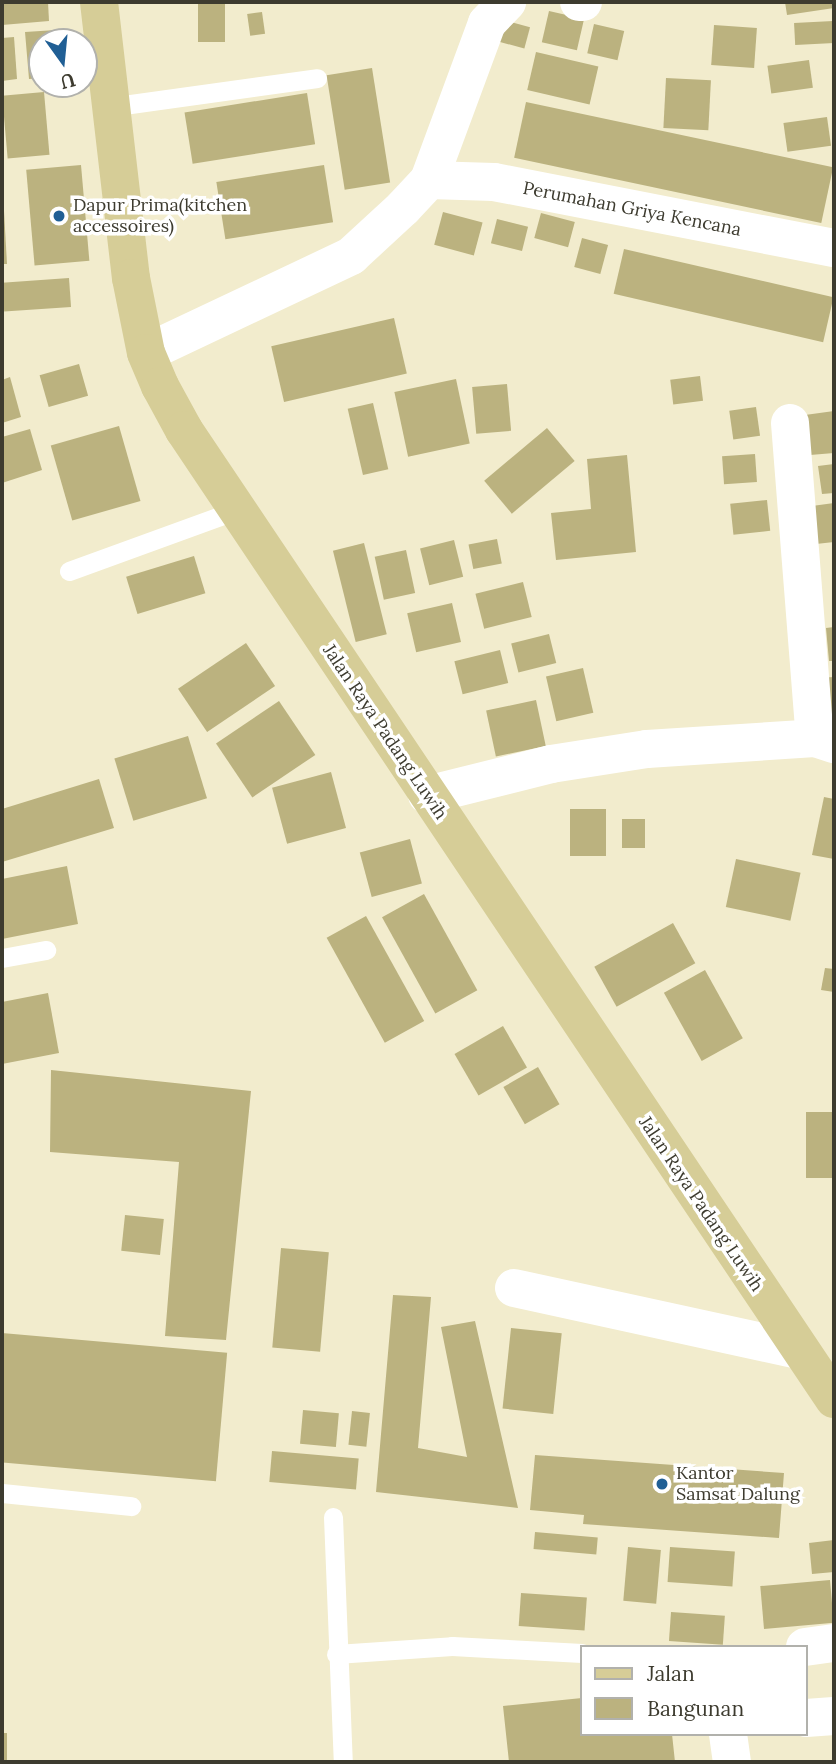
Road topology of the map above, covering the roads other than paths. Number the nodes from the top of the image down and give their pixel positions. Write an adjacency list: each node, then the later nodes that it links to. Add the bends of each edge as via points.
1 (99, 2): 4 (main road, Jalan Raya Padang Luwih)
2 (507, 2): 5 (street, via 487,23)
3 (317, 78): 4 (lane)
4 (109, 107): 7 (main road, Jalan Raya Padang Luwih, via 119,203)
5 (429, 180): 6 (street, Perumahan Griya Kencana, via 494,182); 7 (street, via 351,256)
6 (834, 248)
7 (146, 353): 9 (main road, Jalan Raya Padang Luwih, via 184,430)
8 (790, 423): 11 (street)
9 (237, 510): 10 (lane); 12 (main road, Jalan Raya Padang Luwih)
10 (69, 571)
11 (824, 741): 12 (street, via 647,749 551,764)
12 (427, 795): 16 (main road, Jalan Raya Padang Luwih)
13 (46, 950): 14 (lane)
14 (2, 958)
15 (514, 1287): 16 (street)
16 (799, 1350): 17 (main road, Jalan Raya Padang Luwih)
17 (834, 1399)
18 (2, 1493): 19 (lane)
19 (131, 1506)
20 (333, 1517): 24 (lane)
21 (834, 1643): 22 (street)
22 (808, 1647)
23 (580, 1653): 24 (lane, via 452,1646)
24 (336, 1654): 28 (lane)
25 (834, 1716): 26 (street)
26 (808, 1718)
27 (728, 1736): 29 (street)
28 (343, 1762)
29 (732, 1762)

